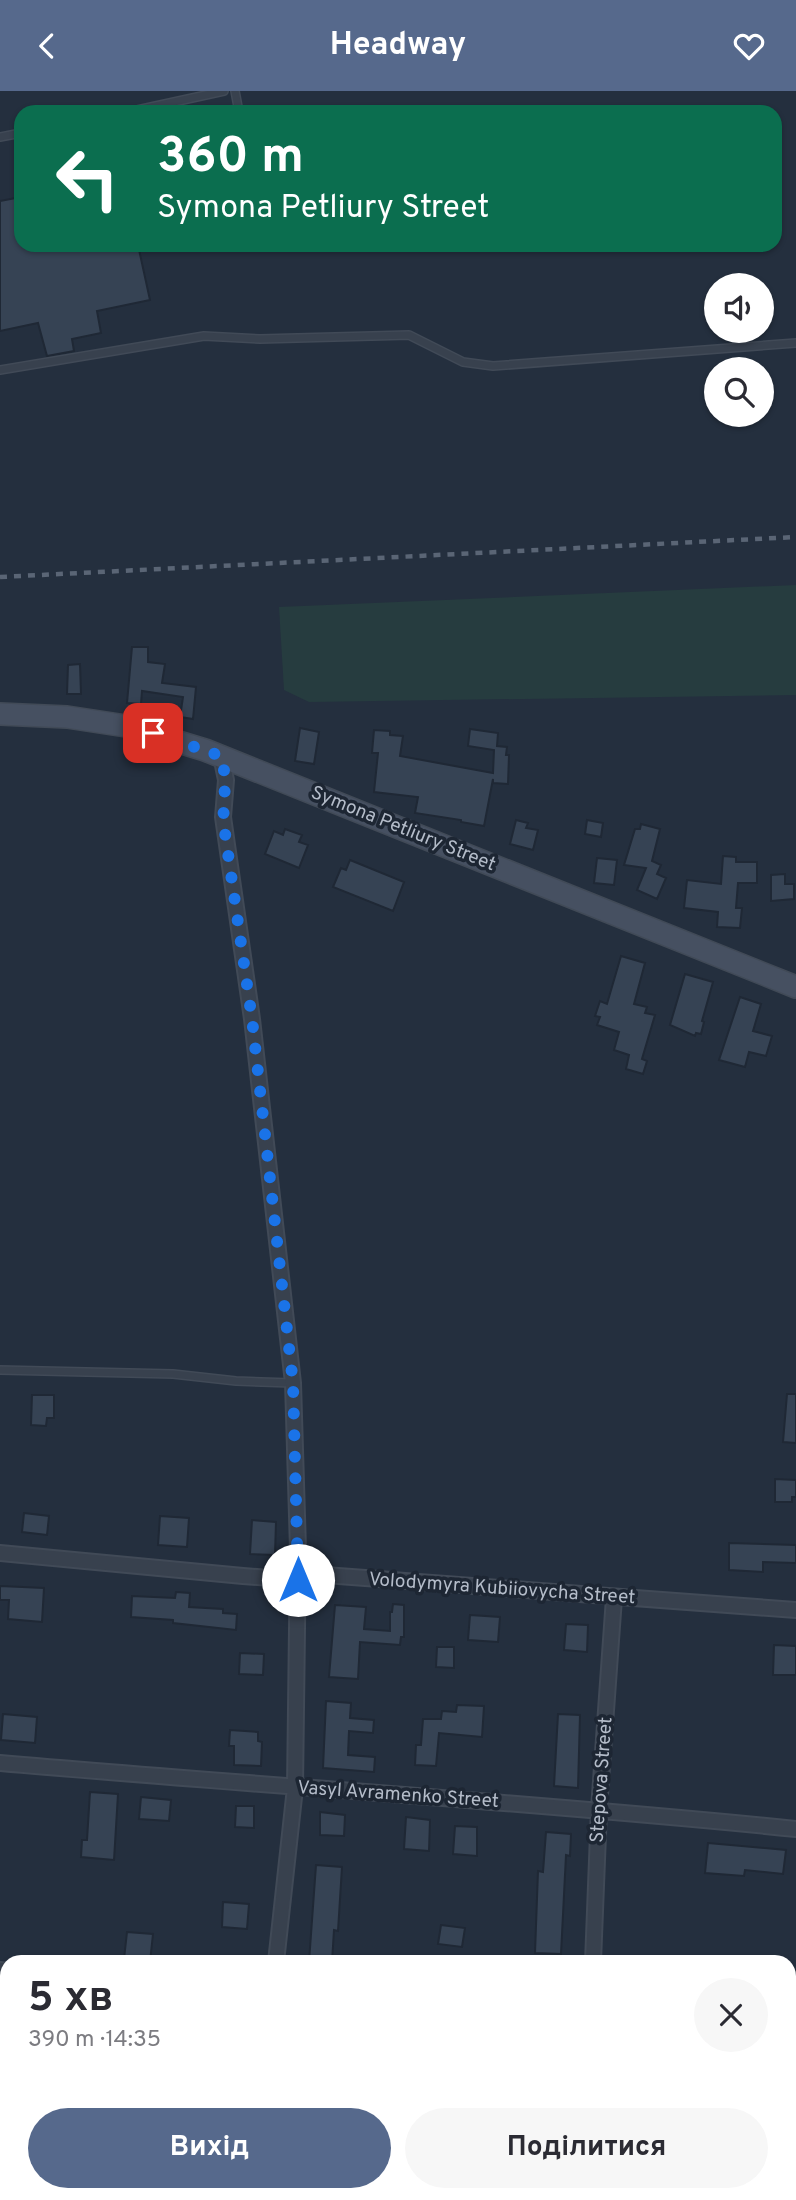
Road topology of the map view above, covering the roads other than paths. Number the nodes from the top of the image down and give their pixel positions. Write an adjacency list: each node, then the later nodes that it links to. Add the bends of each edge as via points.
1 (224, 91): 2 (lane)
2 (160, 105)
3 (796, 343): 4 (lane, via 493,366 463,362 410,335 204,336)
4 (0, 370)
5 (0, 714): 6 (street, Symona Petliury Street, via 67,717 139,728)
6 (221, 756): 7 (street, Symona Petliury Street); 9 (street, via 226,780 223,817 252,1019)
7 (796, 987)
8 (0, 1370): 9 (lane, via 173,1374)
9 (293, 1383): 11 (street)
10 (0, 1553): 11 (street, Volodymyra Kubiiovycha Street, via 271,1578)
11 (298, 1573): 12 (street, Volodymyra Kubiiovycha Street); 15 (street)
12 (614, 1598): 13 (street, Volodymyra Kubiiovycha Street); 16 (street, Stepova Street)
13 (796, 1609)
14 (0, 1763): 15 (street, Vasyl Avramenko Street)
15 (295, 1788): 16 (street, Vasyl Avramenko Street); 18 (street)
16 (599, 1809): 17 (street, Vasyl Avramenko Street); 19 (street, Stepova Street)
17 (796, 1829)
18 (277, 1955)
19 (593, 1955)

